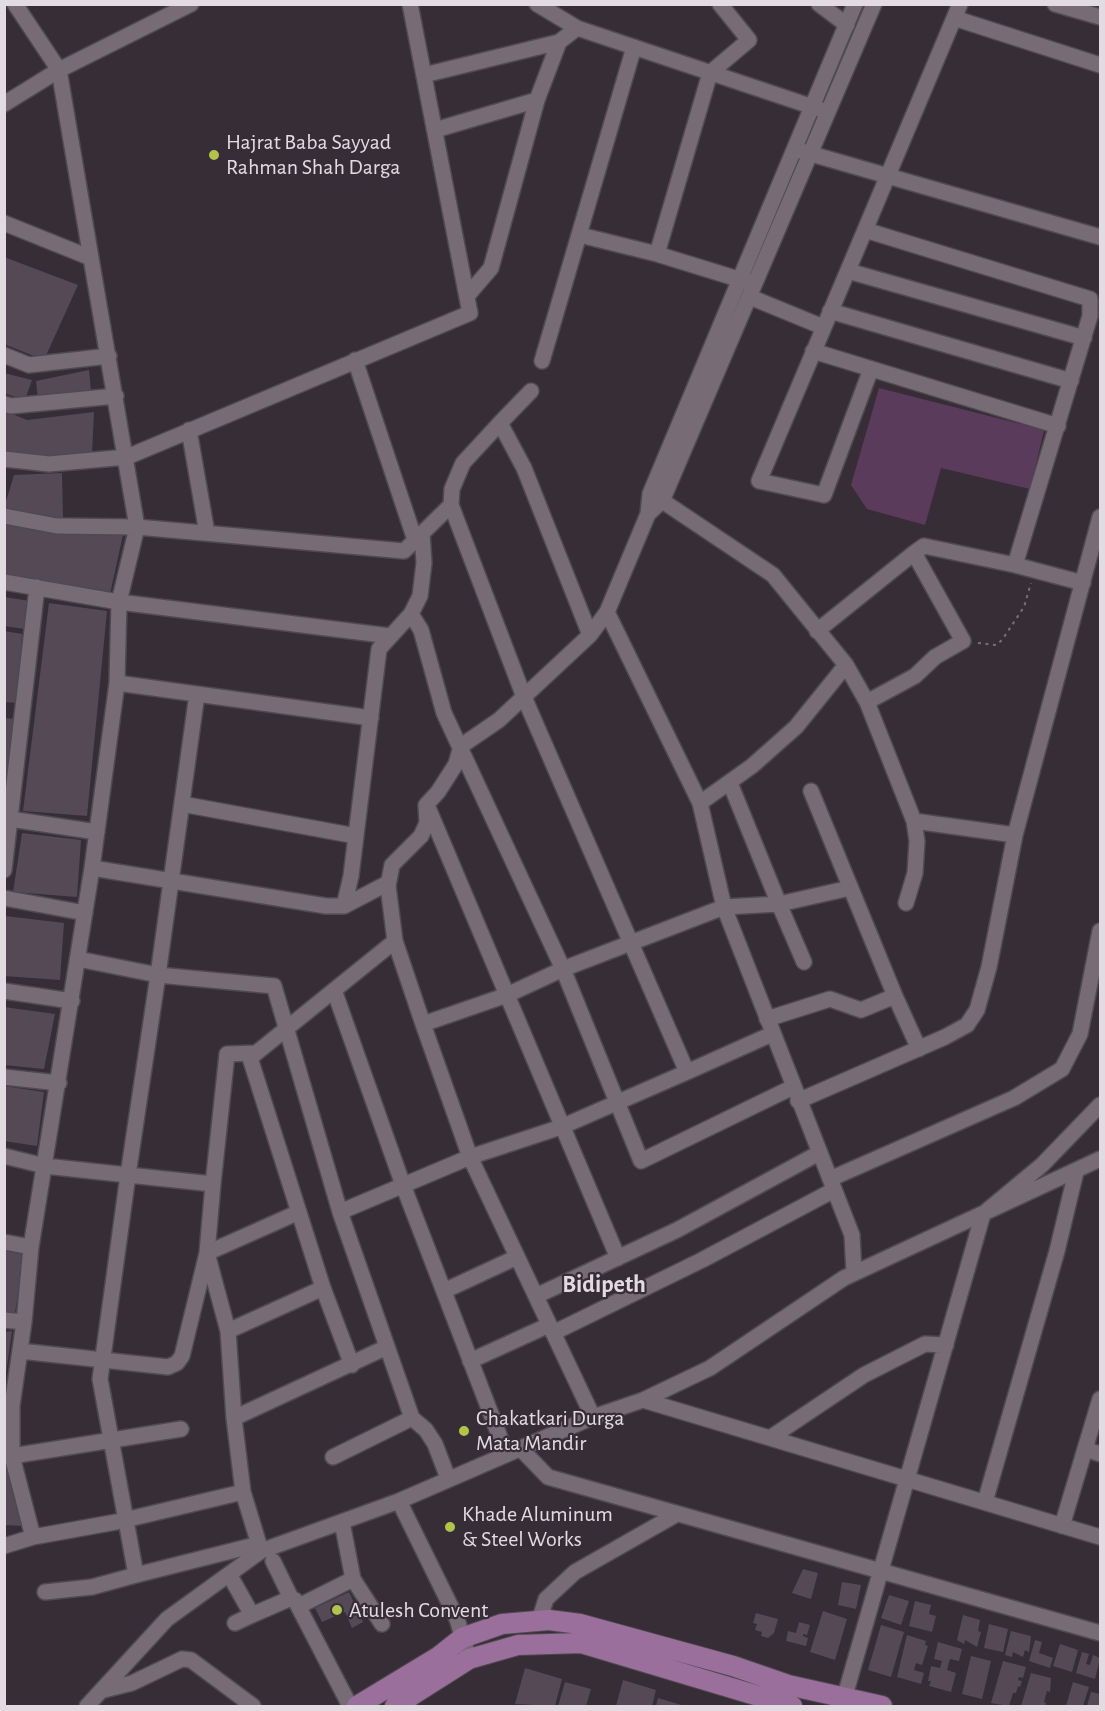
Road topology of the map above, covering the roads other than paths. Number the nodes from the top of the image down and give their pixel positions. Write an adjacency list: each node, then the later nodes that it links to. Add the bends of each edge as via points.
1 (15, 4): 17 (street)
2 (191, 4): 17 (street)
3 (410, 4): 19 (street)
4 (537, 4): 13 (street)
5 (720, 4): 18 (street, via 749,40)
6 (819, 4): 12 (street)
7 (855, 4): 12 (street)
8 (874, 4): 23 (street)
9 (1055, 4): 11 (street)
10 (957, 11): 16 (street); 27 (street)
11 (1101, 17)
12 (847, 25): 22 (street)
13 (577, 28): 14 (street); 15 (street)
14 (559, 42): 19 (street); 20 (street)
15 (634, 47): 18 (street); 30 (street)
16 (1101, 65)
17 (59, 70): 21 (street); 33 (street)
18 (710, 73): 22 (street); 32 (street)
19 (424, 75): 24 (street)
20 (537, 100): 24 (street); 36 (street, via 491,268)
21 (4, 104)
22 (813, 107): 23 (street); 25 (street)
23 (828, 112): 26 (street)
24 (435, 130): 36 (street)
25 (795, 149): 26 (street); 35 (street)
26 (810, 154): 27 (street); 35 (street)
27 (888, 174): 29 (street); 31 (street)
28 (4, 223): 33 (street)
29 (865, 230): 34 (street); 39 (street, via 1090,299)
30 (580, 236): 32 (street); 44 (street)
31 (1101, 237)
32 (657, 254): 35 (street)
33 (91, 258): 42 (street)
34 (848, 271): 37 (street); 39 (street)
35 (749, 287): 38 (street); 55 (street)
36 (467, 296): 43 (street, via 470,313)
37 (830, 311): 38 (street); 46 (street)
38 (823, 327): 40 (street)
39 (1084, 338): 46 (street)
40 (813, 351): 45 (street); 45 (street, via 759,480 824,495)
41 (4, 355): 42 (street, via 29,365)
42 (109, 356): 48 (street)
43 (356, 360): 52 (street); 61 (street)
44 (542, 361)
45 (871, 369): 51 (street)
46 (1071, 381): 51 (street)
47 (531, 391): 50 (street)
48 (116, 396): 49 (street); 53 (street)
49 (4, 404)
50 (500, 423): 56 (street, via 463,463); 72 (street, via 524,468)
51 (1058, 426): 63 (street)
52 (189, 430): 53 (street); 60 (street)
53 (127, 457): 54 (street, via 49,464); 59 (street)
54 (4, 459)
55 (656, 497): 69 (street); 71 (street, via 773,575)
56 (450, 505): 61 (street); 77 (street)
57 (4, 516): 59 (street, via 57,526)
58 (1100, 524): 64 (street)
59 (137, 527): 60 (street); 68 (street)
60 (207, 533): 61 (street, via 404,551)
61 (419, 536): 70 (street, via 423,583)
62 (914, 553): 63 (street, via 924,546); 71 (street); 78 (street, via 963,641 935,657 915,676)
63 (1016, 565): 66 (street)
64 (1094, 569): 66 (street)
65 (4, 582): 67 (street)
66 (1083, 583): 90 (street)
67 (37, 587): 68 (street); 82 (street)
68 (119, 602): 73 (street); 75 (street)
69 (607, 612): 72 (street); 84 (street)
70 (411, 614): 73 (street); 80 (street, via 421,630 444,713)
71 (817, 631): 74 (street)
72 (590, 635): 77 (street)
73 (390, 636): 79 (street, via 379,649)
74 (846, 665): 78 (street); 81 (street, via 796,727)
75 (117, 683): 76 (street); 89 (street)
76 (197, 694): 79 (street); 85 (street)
77 (524, 697): 80 (street); 105 (street)
78 (867, 702): 88 (street)
79 (371, 718): 91 (street)
80 (461, 746): 86 (street, via 456,764); 108 (street)
81 (730, 783): 84 (street); 99 (street)
82 (9, 788): 87 (street)
83 (811, 791): 96 (street)
84 (700, 803): 101 (street)
85 (182, 804): 91 (street); 94 (street)
86 (426, 805): 95 (street, via 427,823 421,836 392,865); 113 (street)
87 (10, 819): 89 (street); 93 (street)
88 (914, 820): 90 (street); 98 (street, via 918,841 915,873)
89 (97, 832): 92 (street)
90 (1015, 835): 119 (street, via 977,1010 967,1025)
91 (356, 836): 100 (street)
92 (92, 868): 94 (street); 102 (street)
93 (4, 870)
94 (171, 881): 100 (street); 109 (street)
95 (388, 883): 100 (street); 104 (street)
96 (850, 888): 99 (street); 114 (street)
97 (4, 898): 102 (street)
98 (906, 903)
99 (779, 904): 101 (street); 107 (street)
100 (344, 906)
101 (724, 907): 105 (street); 117 (street)
102 (85, 913): 106 (street)
103 (1101, 931): 110 (street)
104 (394, 941): 111 (street); 116 (street)
105 (632, 944): 108 (street); 121 (street)
106 (78, 959): 109 (street); 115 (street)
107 (804, 962)
108 (563, 969): 113 (street); 125 (street)
109 (158, 975): 118 (street, via 274,986); 134 (street)
110 (1096, 980): 137 (street, via 1080,1034 1062,1068 1014,1098)
111 (334, 990): 118 (street); 136 (street)
112 (4, 991): 115 (street)
113 (507, 995): 116 (street); 127 (street)
114 (895, 996): 117 (street, via 861,1010 830,999); 119 (street)
115 (72, 1000): 123 (street)
116 (423, 1024): 130 (street)
117 (770, 1027): 121 (street); 124 (street)
118 (286, 1029): 120 (street); 139 (street)
119 (919, 1049): 124 (street)
120 (256, 1053): 135 (street, via 227,1054); 138 (street, via 250,1058)
121 (687, 1072): 125 (street)
122 (4, 1077): 123 (street)
123 (59, 1083): 132 (street)
124 (795, 1094): 125 (street, via 641,1161); 128 (street)
125 (617, 1104): 127 (street)
126 (1101, 1105): 140 (street, via 1042,1165)
127 (561, 1127): 130 (street); 145 (street)
128 (819, 1153): 137 (street); 145 (street)
129 (4, 1156): 132 (street)
130 (470, 1157): 136 (street); 144 (street)
131 (1101, 1159): 133 (street)
132 (45, 1166): 134 (street); 142 (street)
133 (1076, 1172): 140 (street); 177 (street)
134 (128, 1175): 135 (street); 157 (street)
135 (213, 1185): 143 (street)
136 (403, 1185): 139 (street); 148 (street)
137 (832, 1185): 146 (street, via 852,1235); 152 (street, via 702,1260)
138 (299, 1212): 143 (street); 147 (street)
139 (340, 1212): 155 (street)
140 (984, 1214): 146 (street); 154 (street)
141 (4, 1242): 142 (street)
142 (31, 1247): 151 (street)
143 (207, 1254): 153 (street); 157 (street, via 177,1363 168,1367)
144 (518, 1257): 148 (street); 149 (street)
145 (618, 1258): 149 (street)
146 (854, 1274): 161 (street, via 710,1368)
147 (323, 1288): 153 (street); 159 (street)
148 (444, 1291): 158 (street)
149 (536, 1296): 152 (street)
150 (4, 1320): 151 (street)
151 (24, 1322): 156 (street)
152 (551, 1329): 158 (street); 162 (street)
153 (228, 1330): 163 (street)
154 (946, 1345): 166 (street, via 925,1344 864,1375); 174 (street)
155 (387, 1347): 159 (street); 164 (street)
156 (20, 1351): 157 (street); 171 (street, via 12,1406)
157 (103, 1361): 167 (street, via 100,1379)
158 (470, 1361): 169 (street)
159 (352, 1365): 163 (street)
160 (1101, 1399): 168 (street)
161 (643, 1400): 162 (street); 166 (street)
162 (593, 1417): 169 (street)
163 (234, 1418): 175 (street)
164 (412, 1418): 172 (street); 173 (street, via 435,1444)
165 (182, 1429): 167 (street)
166 (770, 1438): 174 (street)
167 (111, 1439): 171 (street); 179 (street)
168 (1085, 1449): 170 (street); 181 (street)
169 (513, 1450): 173 (street); 178 (street, via 548,1477)
170 (1101, 1454)
171 (12, 1456): 182 (street)
172 (333, 1457)
173 (448, 1478): 176 (street)
174 (908, 1479): 177 (street); 187 (street)
175 (243, 1492): 179 (street); 185 (street)
176 (399, 1501): 180 (street); 198 (street, via 457,1619)
177 (985, 1502): 181 (street)
178 (677, 1514): 187 (street); 194 (street, via 575,1572 546,1599)
179 (124, 1520): 182 (street); 189 (street)
180 (342, 1522): 185 (street); 190 (street)
181 (1062, 1526): 183 (street)
182 (33, 1537): 184 (street)
183 (1101, 1537)
184 (4, 1546)
185 (260, 1547): 188 (street); 189 (street)
186 (273, 1561): 192 (street)
187 (880, 1570): 197 (street); 201 (street)
188 (230, 1574): 193 (street); 200 (street, via 167,1618)
189 (136, 1575): 191 (street, via 92,1587)
190 (353, 1579): 192 (street); 196 (street)
191 (45, 1593)
192 (295, 1602): 193 (street); 205 (street)
193 (252, 1615): 195 (street)
194 (539, 1621): 198 (main road, via 502,1624); 201 (main road, via 580,1624)
195 (235, 1623)
196 (382, 1624)
197 (1101, 1633)
198 (462, 1638): 199 (street); 206 (main road)
199 (469, 1659): 203 (main road, via 518,1645 581,1643); 207 (main road)
200 (104, 1690): 202 (street, via 132,1683 182,1659 190,1660); 204 (street)
201 (844, 1701): 208 (main road)
202 (240, 1704)
203 (782, 1705)
204 (87, 1707)
205 (350, 1707)
206 (357, 1707)
207 (395, 1707)
208 (882, 1707)

